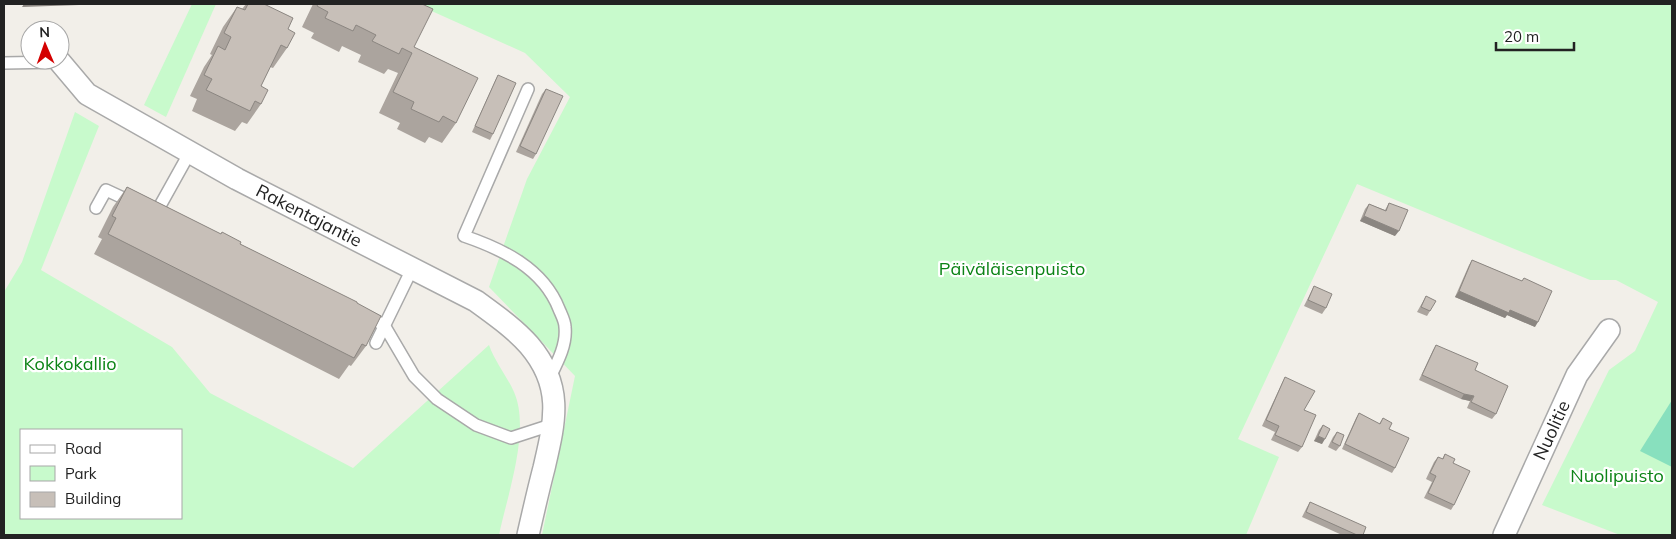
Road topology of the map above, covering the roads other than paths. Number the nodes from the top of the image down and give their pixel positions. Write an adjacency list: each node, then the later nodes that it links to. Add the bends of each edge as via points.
1 (4, 63): 2 (lane)
2 (20, 63)
3 (67, 70): 5 (street, Rakentajantie, via 88,94)
4 (528, 89): 12 (lane, via 464,236 499,248 542,279 554,296 565,327 561,355)
5 (190, 152): 6 (lane, via 160,215 106,190); 7 (street, Rakentajantie, via 237,180)
6 (96, 208)
7 (412, 269): 9 (lane); 12 (street, Rakentajantie, via 476,302 507,324 530,346)
8 (349, 308): 9 (lane)
9 (384, 325): 11 (lane); 13 (lane, via 414,376 437,399 476,425 511,438)
10 (1609, 330): 15 (street, Nuolitie, via 1577,375)
11 (376, 343)
12 (549, 378): 13 (street, Rakentajantie, via 554,400)
13 (554, 424): 14 (street, Rakentajantie)
14 (528, 535)
15 (1504, 535)

